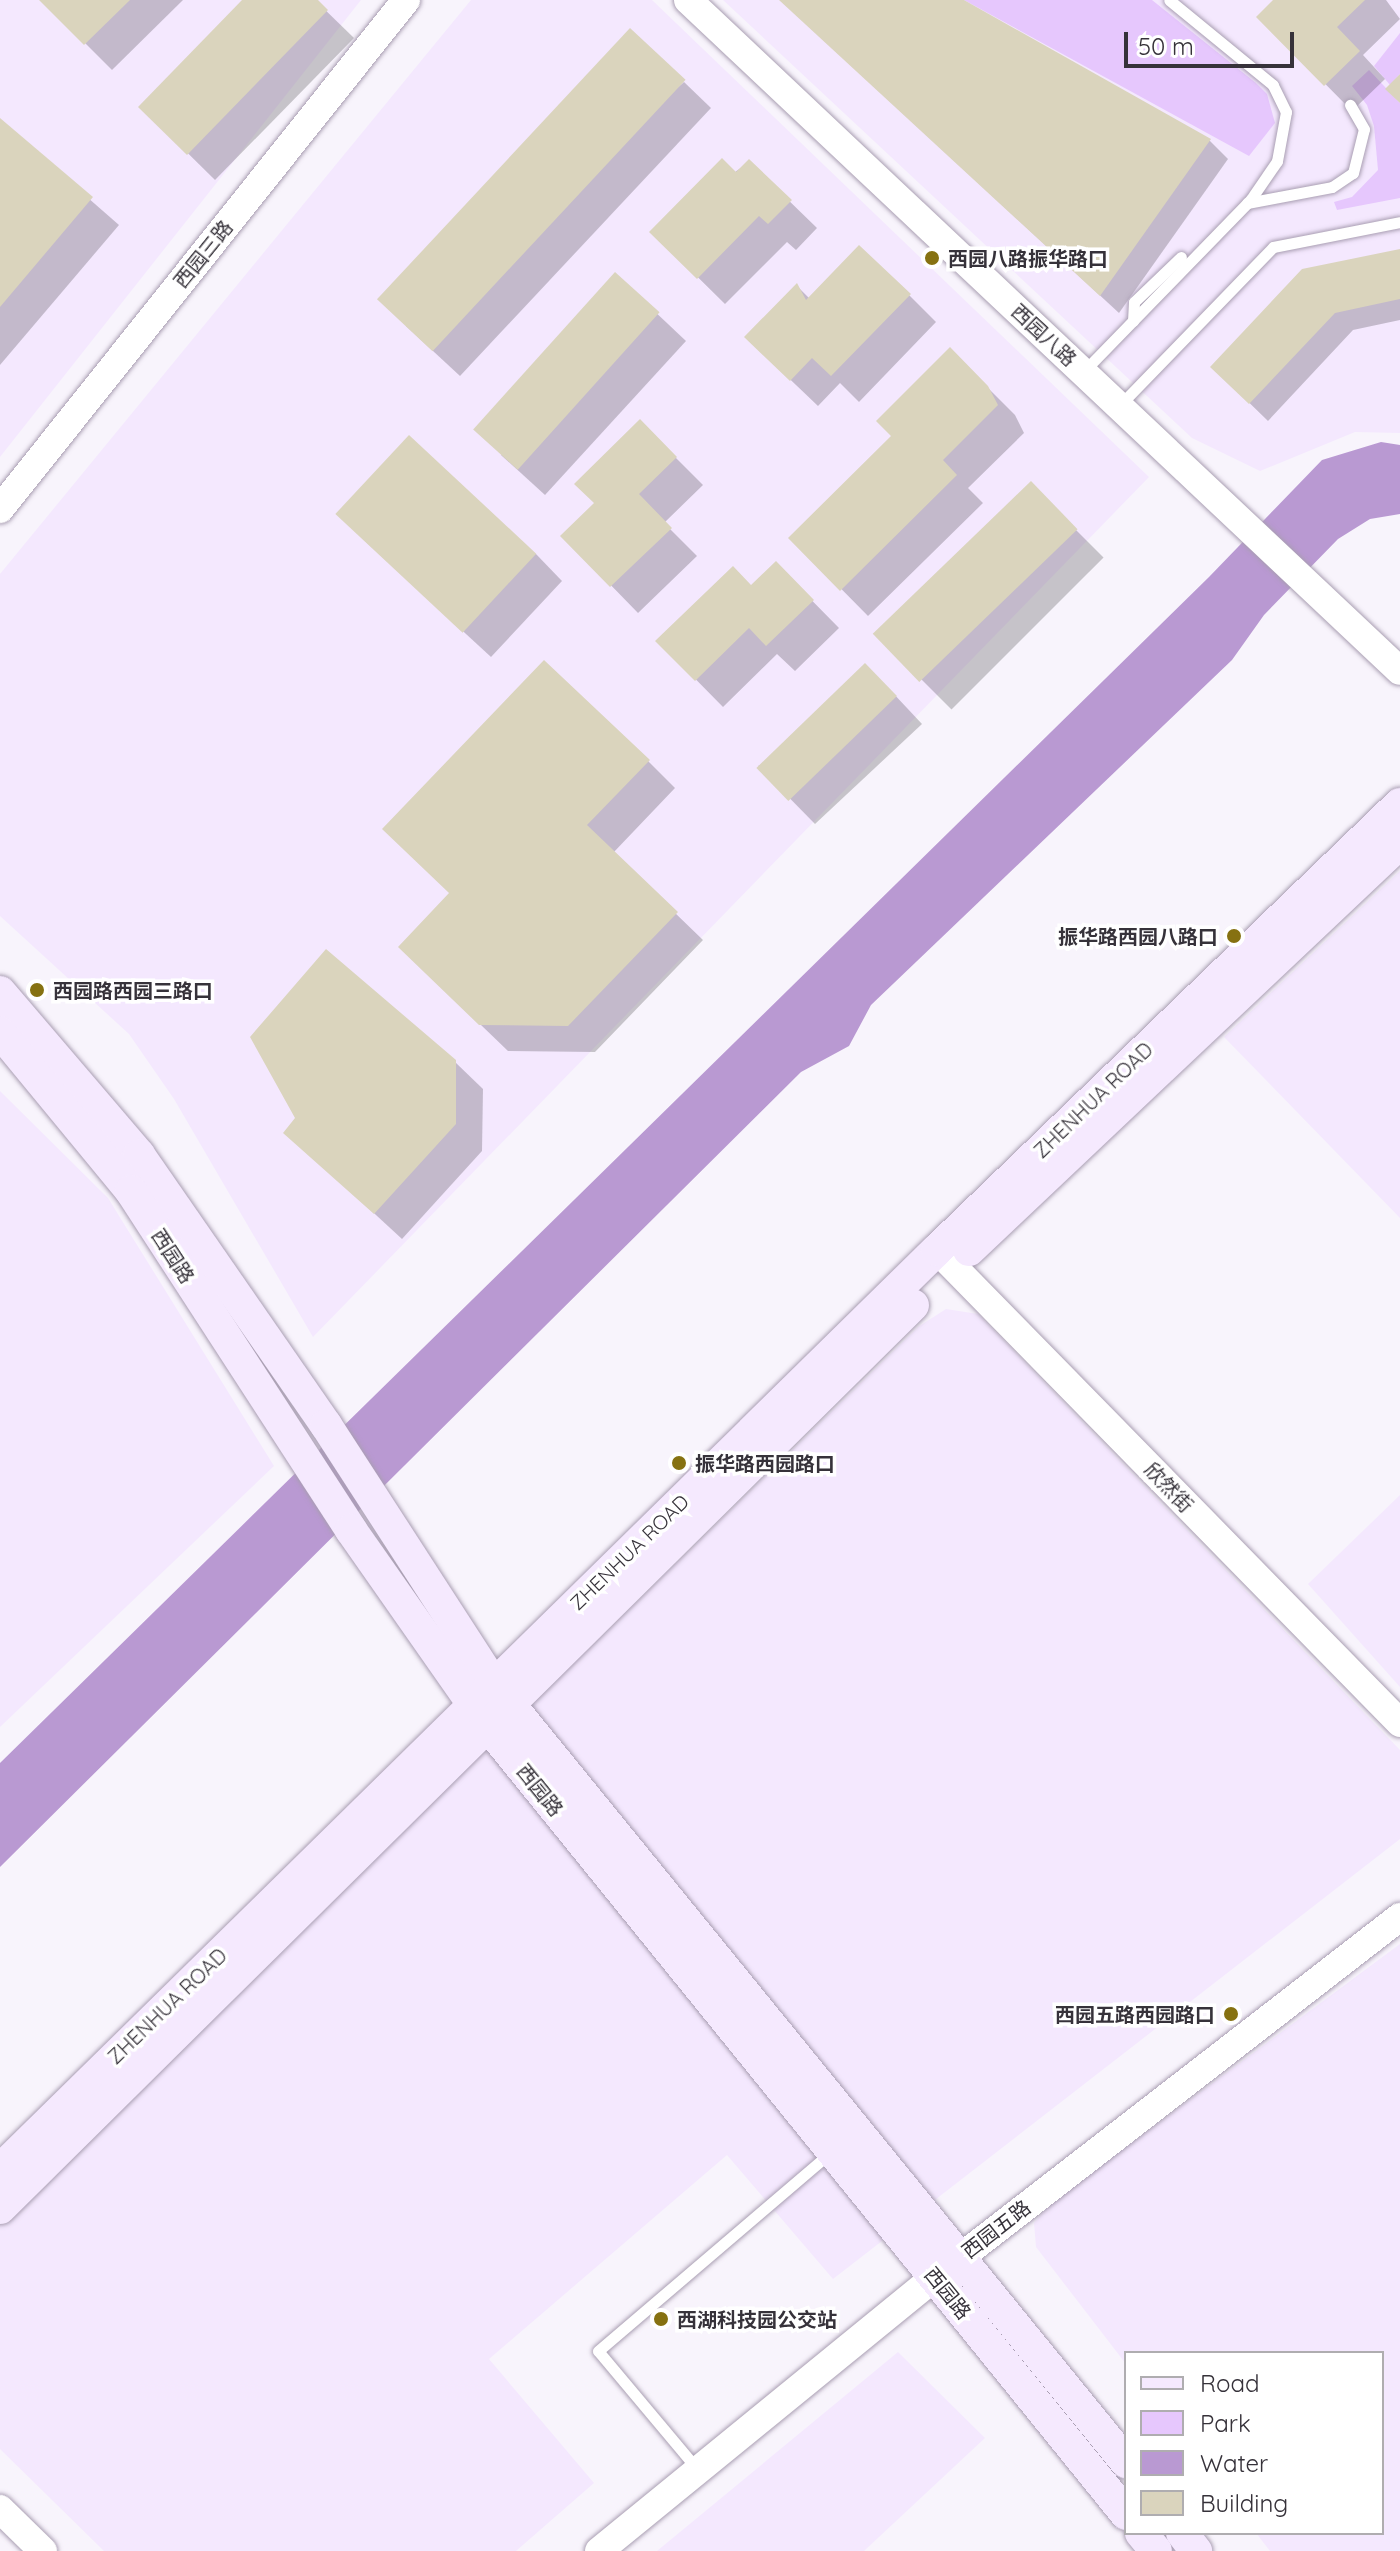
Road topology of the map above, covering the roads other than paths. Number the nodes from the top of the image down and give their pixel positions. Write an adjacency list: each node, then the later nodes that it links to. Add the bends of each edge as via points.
1 (406, 0): 11 (street, 西园三路)
2 (688, 0): 9 (street, 西园八路)
3 (1169, 0): 5 (lane, via 1273,85 1286,112 1277,161)
4 (1350, 105): 5 (lane, via 1364,129 1353,173 1332,187)
5 (1247, 203): 8 (lane)
6 (1400, 222): 10 (lane, via 1273,247)
7 (1181, 257): 8 (lane, via 1134,302)
8 (1133, 321): 9 (lane)
9 (1083, 372): 10 (street, 西园八路)
10 (1119, 405): 12 (street, 西园八路)
11 (0, 509)
12 (1400, 671)
13 (1400, 804): 17 (main road, ZHENHUA ROAD)
14 (1400, 843): 17 (main road, ZHENHUA ROAD)
15 (0, 992): 18 (main road, 西园路, via 139,1155 326,1425 380,1507)
16 (0, 1032): 18 (main road, 西园路, via 131,1191 351,1530)
17 (945, 1258): 18 (main road, ZHENHUA ROAD); 19 (street, 欣然街)
18 (492, 1705): 21 (main road, 西园路); 22 (main road, ZHENHUA ROAD); 23 (main road, ZHENHUA ROAD); 24 (main road, 西园路)
19 (1400, 1723)
20 (1400, 1917): 24 (street, 西园五路)
21 (833, 2151): 25 (main road, 西园路); 27 (lane, via 598,2351)
22 (0, 2170)
23 (0, 2208)
24 (963, 2255): 25 (street, 西园五路); 26 (main road, 西园路)
25 (935, 2277): 27 (street, 西园五路); 29 (main road, 西园路)
26 (1124, 2459)
27 (698, 2470): 33 (street, 西园五路)
28 (0, 2509): 32 (street)
29 (1124, 2512)
30 (1143, 2535): 34 (main road)
31 (1184, 2535): 35 (main road)
32 (43, 2551)
33 (599, 2551)
34 (1156, 2551)
35 (1196, 2551)

